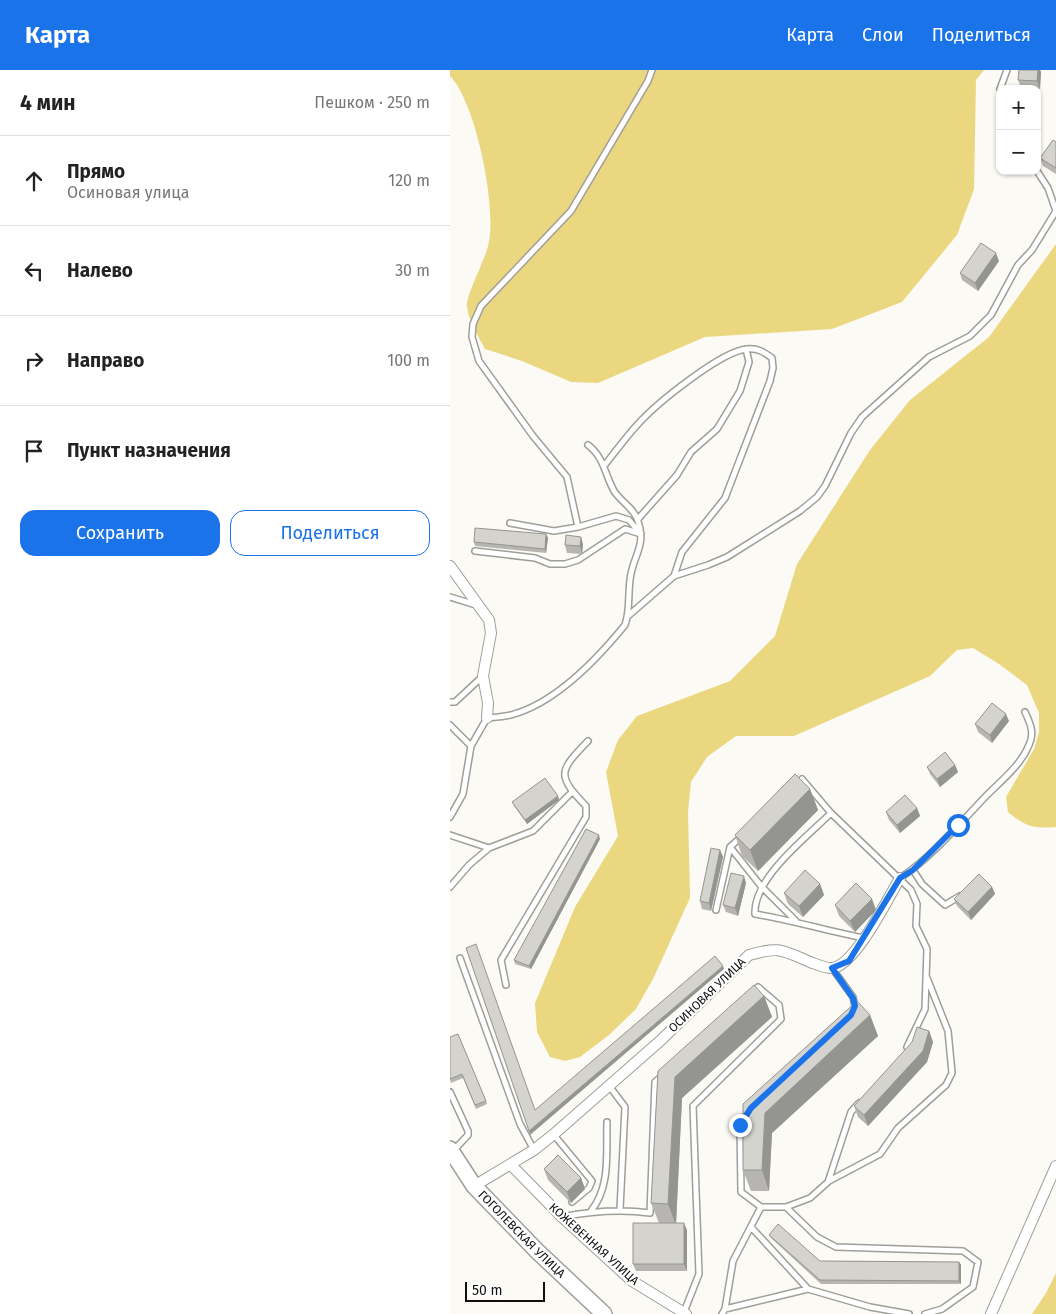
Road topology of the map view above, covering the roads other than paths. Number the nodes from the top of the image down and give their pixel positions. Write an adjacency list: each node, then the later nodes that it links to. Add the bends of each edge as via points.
1 (652, 70): 11 (lane, via 571,212 481,306 473,324 473,346 479,361 567,477)
2 (1007, 70): 3 (lane)
3 (1001, 85)
4 (1040, 175): 5 (lane)
5 (1056, 211): 15 (lane, via 1032,250 1018,265 991,315 970,336 929,357 862,417 818,497 800,512 727,557)
6 (746, 349): 8 (lane, via 714,362 663,401 638,423); 9 (lane, via 749,362 740,391 717,429 691,452 678,475); 15 (lane, via 761,350 772,358 770,381 725,498 682,552)
7 (588, 445): 8 (lane, via 597,452)
8 (604, 466): 9 (lane, via 615,493)
9 (638, 519): 12 (lane)
10 (510, 523): 11 (lane, via 554,530)
11 (578, 527): 12 (lane, via 616,516 629,520)
12 (641, 534): 13 (lane, via 625,529 578,560 565,564); 18 (lane, via 638,557 631,571)
13 (474, 551)
14 (450, 566): 17 (street)
15 (674, 576): 18 (lane)
16 (450, 597): 17 (lane)
17 (479, 606): 19 (street, via 490,629)
18 (628, 616): 22 (lane, via 610,644 548,698 514,714)
19 (483, 676): 20 (lane, via 455,702); 22 (street)
20 (450, 702)
21 (1025, 712): 34 (lane, via 1032,726 1030,744 1018,763)
22 (487, 718): 25 (lane)
23 (450, 725): 25 (lane)
24 (588, 741): 26 (lane, via 566,764 564,776)
25 (471, 746): 29 (lane, via 463,794)
26 (572, 792): 33 (lane, via 533,830); 45 (lane, via 586,806 586,818 501,960)
27 (788, 793): 28 (lane, via 802,779)
28 (831, 813): 35 (lane); 36 (lane)
29 (450, 817)
30 (744, 833): 32 (lane)
31 (450, 835): 33 (lane)
32 (730, 847): 36 (lane); 39 (lane)
33 (490, 848): 37 (lane)
34 (913, 870): 35 (lane); 38 (lane, via 922,884 946,905)
35 (900, 878): 41 (street); 44 (lane, via 911,890 917,904 916,926 927,948)
36 (761, 886): 40 (lane); 40 (lane, via 754,903 755,914)
37 (450, 887)
38 (960, 896)
39 (716, 910)
40 (796, 920): 41 (lane)
41 (865, 938): 43 (street, via 849,961)
42 (460, 958): 57 (lane, via 520,1124)
43 (832, 968): 47 (lane, via 853,998 855,1006); 50 (street, ОСИНОВАЯ УЛИЦА, via 812,963 786,950 766,950 749,955)
44 (926, 976): 48 (lane, via 924,1009 911,1043); 60 (lane, via 948,1031 952,1073 946,1085 898,1128 880,1154)
45 (506, 985)
46 (751, 994): 71 (lane, via 758,987 779,1005 781,1019 693,1106 698,1274)
47 (851, 1015)
48 (905, 1050)
49 (670, 1068): 65 (lane, via 656,1082 650,1213)
50 (610, 1087): 55 (street, ОСИНОВАЯ УЛИЦА); 65 (lane, via 625,1107)
51 (450, 1092): 56 (lane, via 468,1131 468,1135)
52 (863, 1098): 60 (lane, via 851,1112)
53 (751, 1108): 63 (lane, via 740,1125 741,1192)
54 (606, 1122): 66 (lane, via 605,1180 601,1197)
55 (554, 1134): 57 (street, ОСИНОВАЯ УЛИЦА); 62 (lane, via 592,1181 589,1188)
56 (451, 1150): 61 (main road, ГОГОЛЕВСКАЯ УЛИЦА)
57 (534, 1150): 58 (street, ОСИНОВАЯ УЛИЦА)
58 (510, 1165): 61 (street, ОСИНОВАЯ УЛИЦА); 67 (street, КОЖЕВЕННАЯ УЛИЦА)
59 (1056, 1166): 75 (street)
60 (828, 1182): 64 (lane, via 810,1198)
61 (474, 1186): 72 (main road, ГОГОЛЕВСКАЯ УЛИЦА)
62 (572, 1202)
63 (761, 1206): 64 (lane); 68 (lane)
64 (786, 1207): 74 (lane, via 817,1238 836,1248 963,1251 971,1255 978,1262 973,1286 942,1309)
65 (620, 1209): 66 (lane)
66 (591, 1211): 67 (lane)
67 (562, 1217): 71 (street, КОЖЕВЕННАЯ УЛИЦА, via 632,1281)
68 (751, 1227): 69 (lane); 70 (lane, via 733,1261)
69 (808, 1289): 70 (lane); 73 (lane, via 870,1307)
70 (724, 1312)
71 (685, 1313)
72 (604, 1314)
73 (909, 1314)
74 (925, 1314)
75 (991, 1314)

